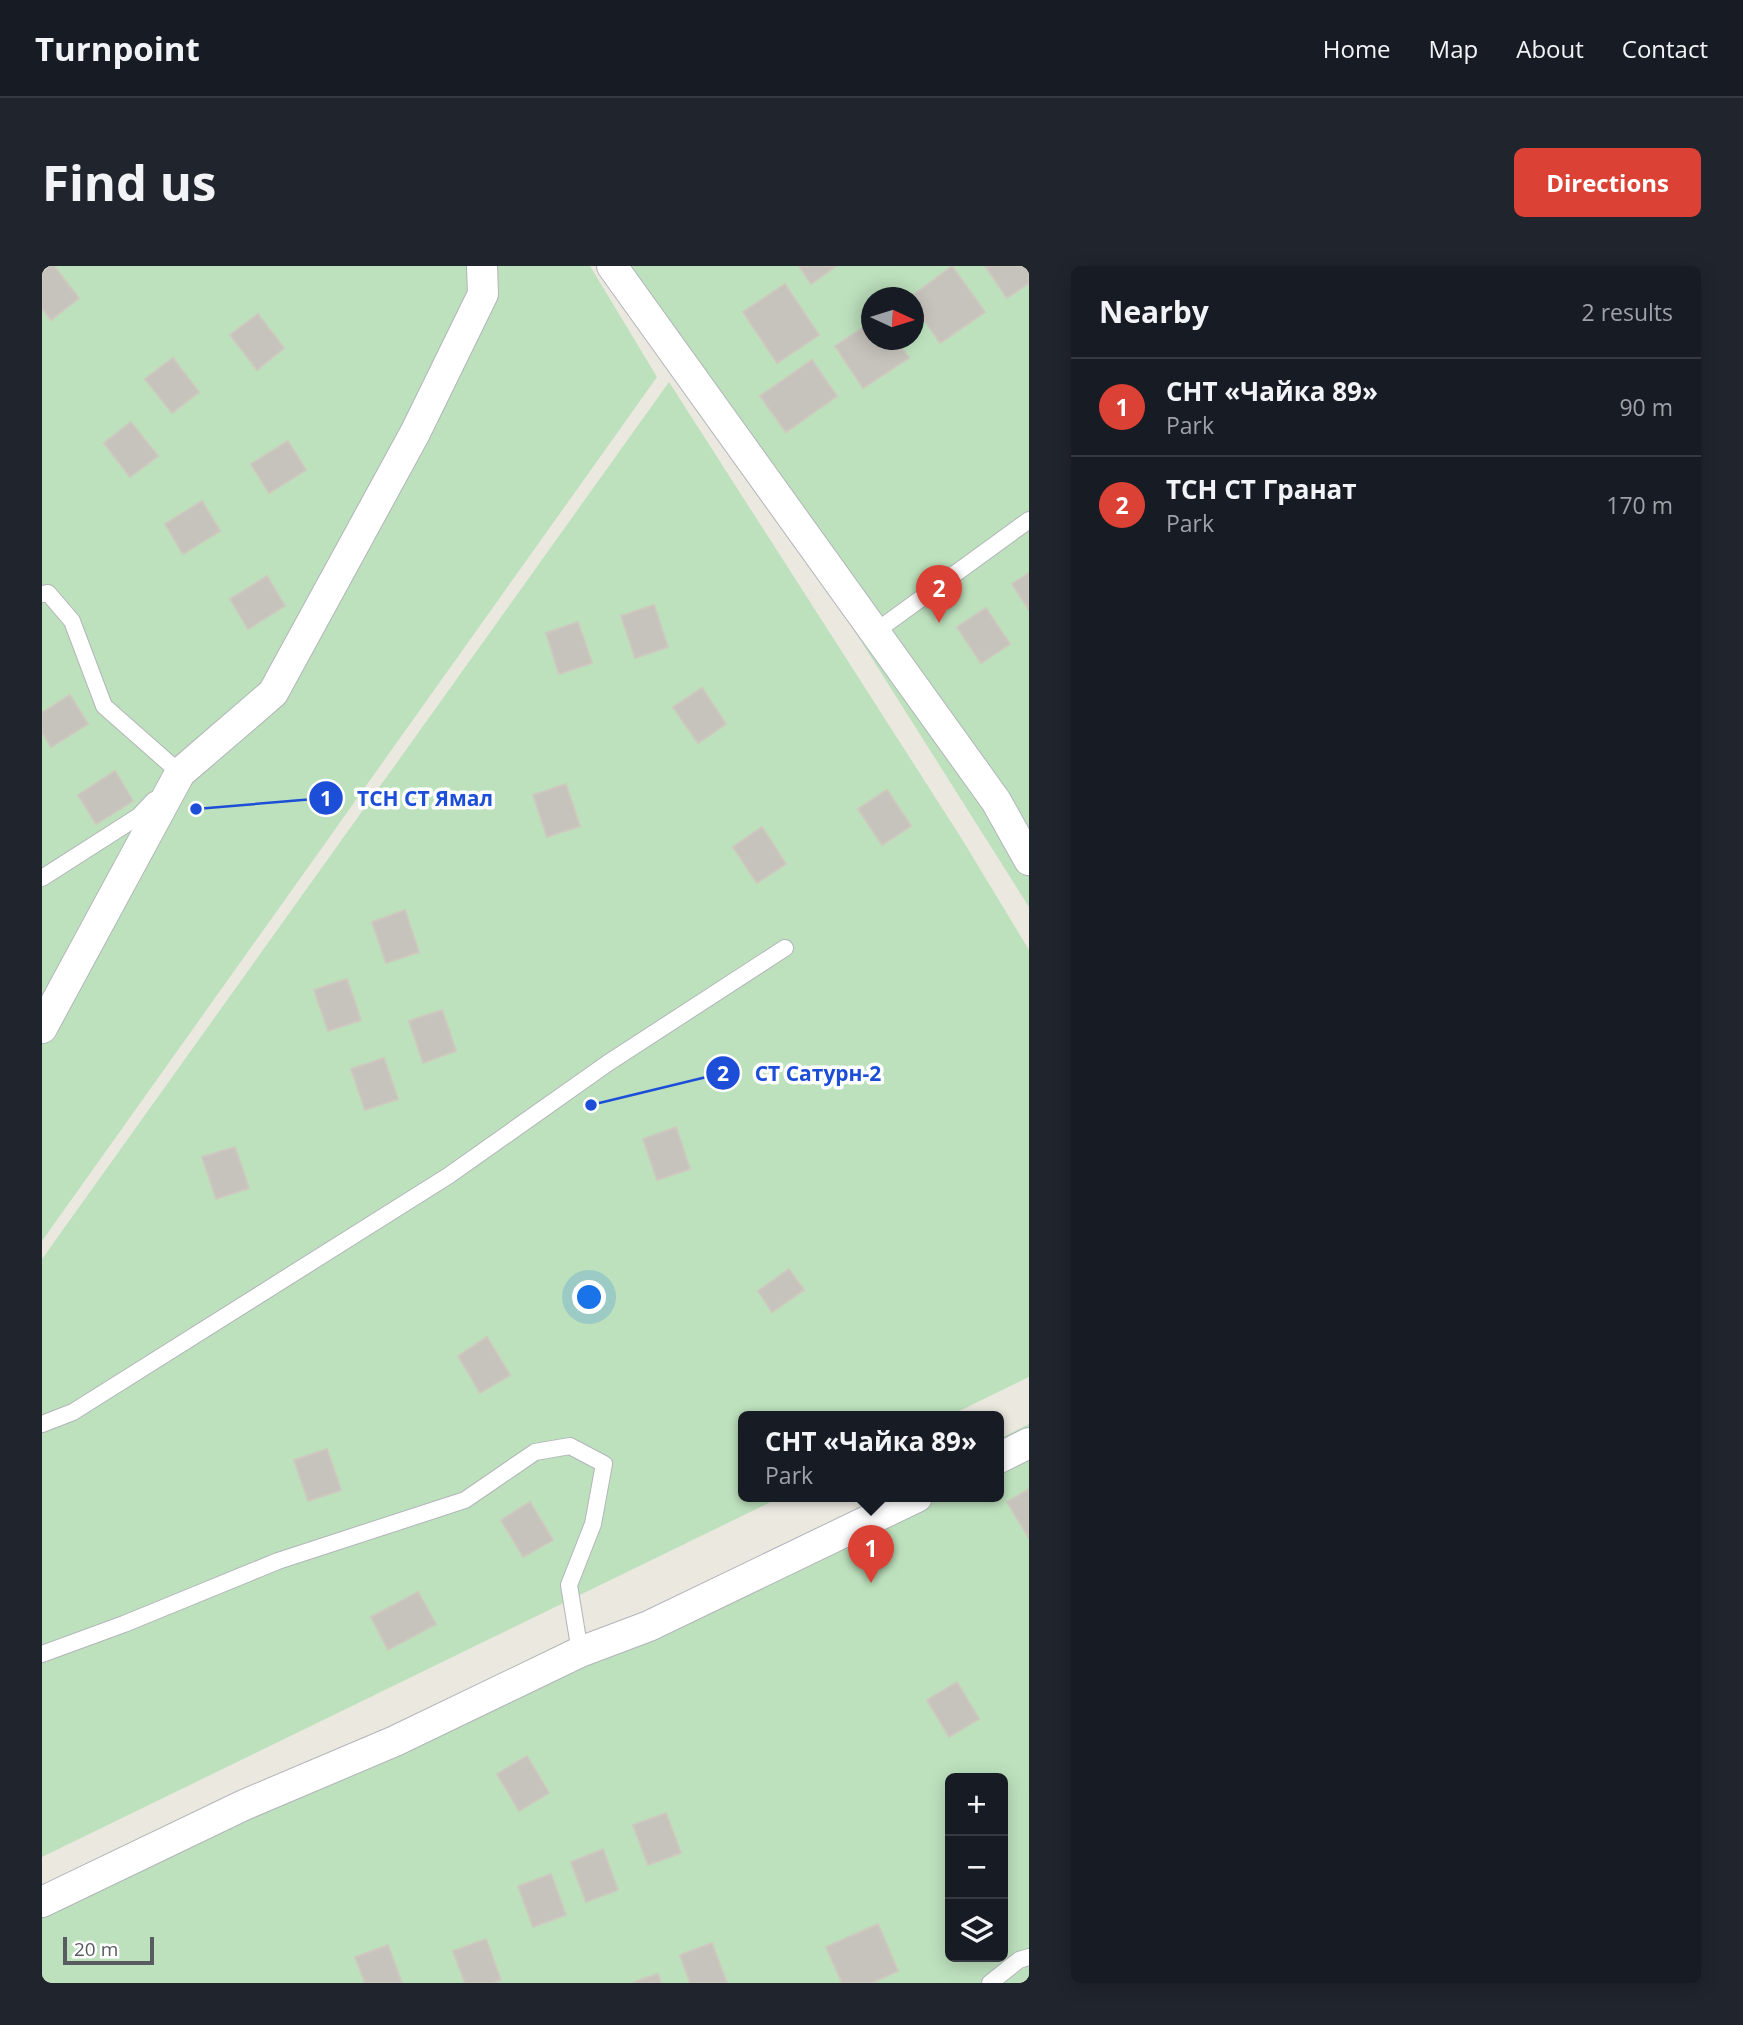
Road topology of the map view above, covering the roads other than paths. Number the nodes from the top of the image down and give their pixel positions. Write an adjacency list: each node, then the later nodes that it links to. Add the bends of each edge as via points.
1 (482, 266): 6 (street, via 483,294 415,433 273,693)
2 (612, 266): 5 (street)
3 (1029, 520): 5 (lane)
4 (42, 594): 6 (lane, via 48,593 72,621 104,706)
5 (875, 632): 7 (street, via 996,801)
6 (180, 773): 8 (lane, via 139,816); 10 (street)
7 (1029, 860)
8 (42, 878)
9 (785, 948): 11 (lane, via 608,1063 448,1177 73,1412)
10 (42, 1028)
11 (42, 1424)
12 (1029, 1443): 13 (street)
13 (1004, 1456)
14 (907, 1502): 15 (street, via 649,1626)
15 (580, 1652): 16 (lane, via 569,1586 593,1524 604,1464 570,1446 535,1452 465,1500 278,1561); 17 (street)
16 (42, 1654)
17 (42, 1902)
18 (1029, 1957): 19 (lane, via 1018,1960)
19 (990, 1983)

